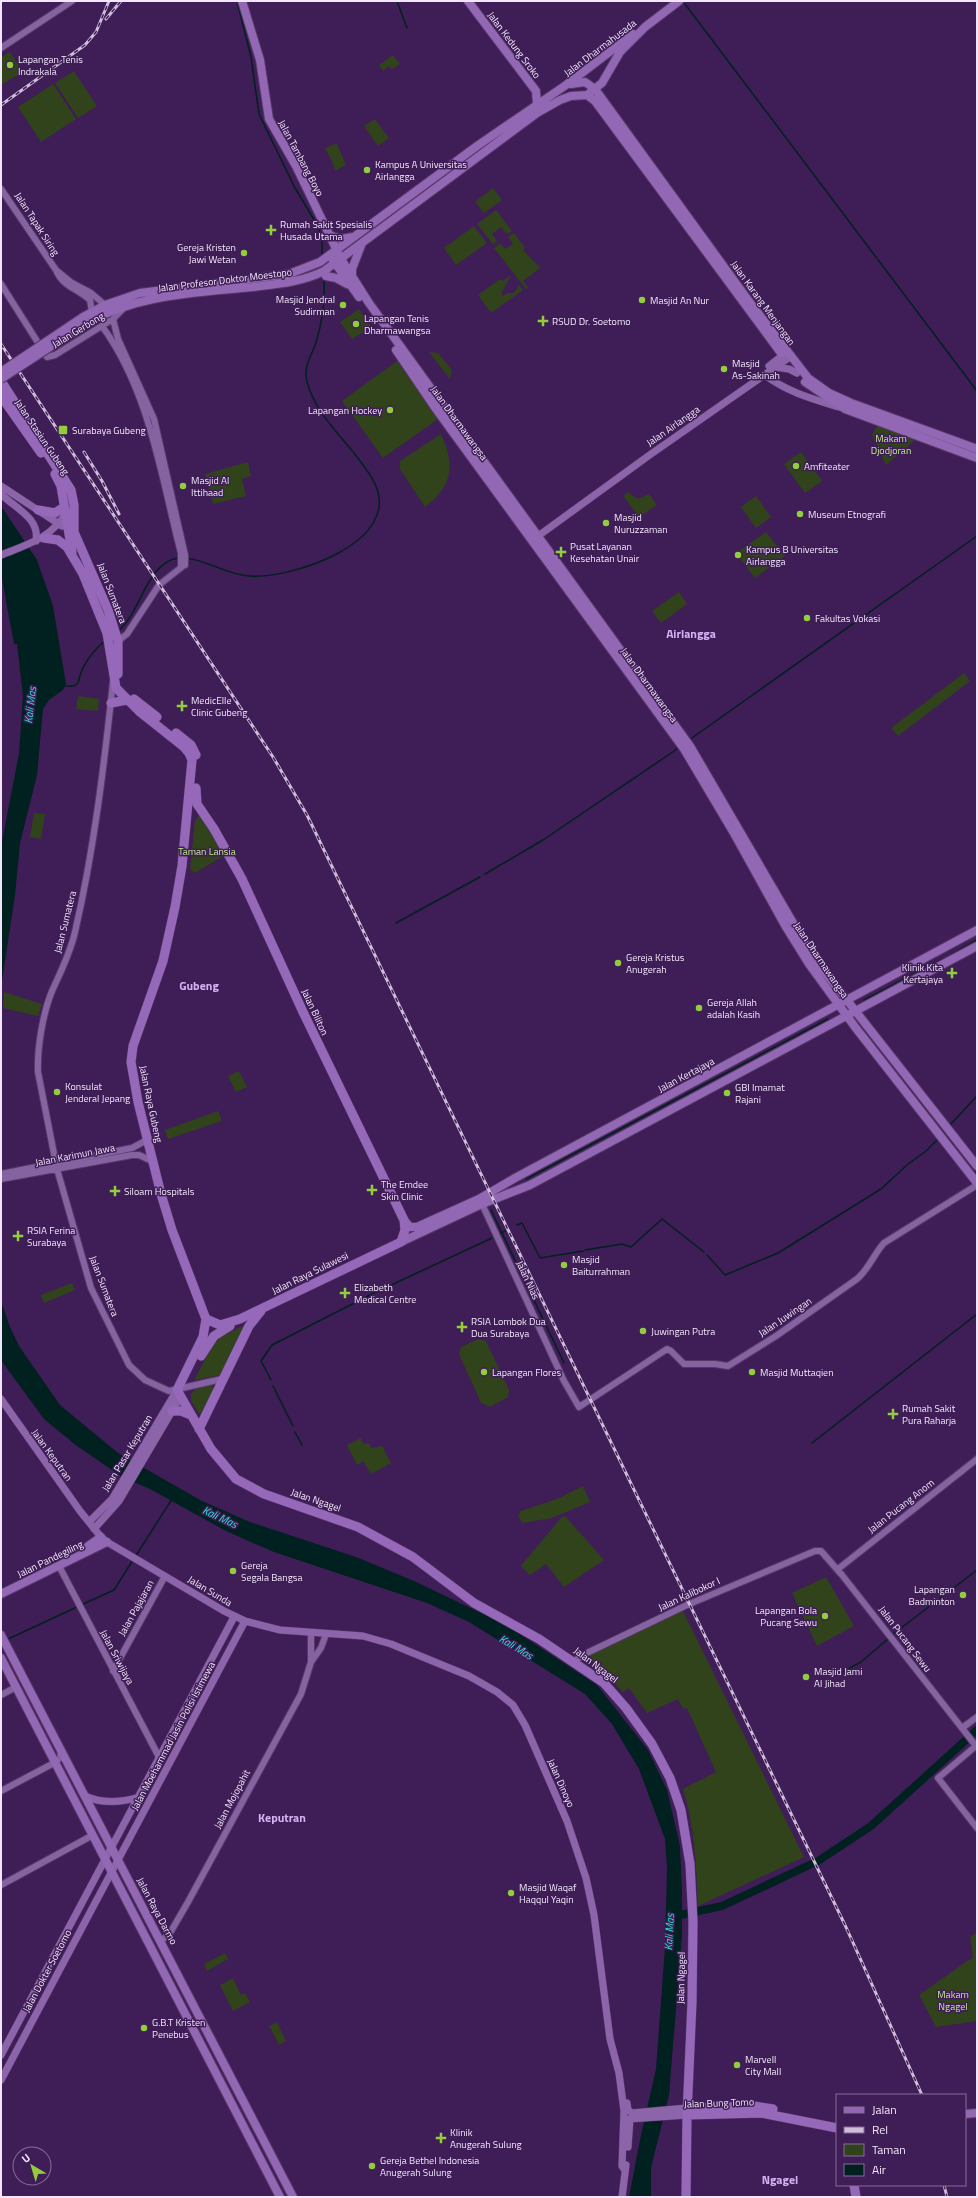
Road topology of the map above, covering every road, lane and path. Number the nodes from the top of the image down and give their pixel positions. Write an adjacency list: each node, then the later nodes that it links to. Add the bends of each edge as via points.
1 (72, 1): 6 (street)
2 (242, 1): 14 (main road, Jalan Tambang Boyo, via 260,60 269,119 296,166)
3 (468, 1): 11 (main road, Jalan Kedung Sroko, via 536,91)
4 (679, 1): 5 (main road, Jalan Dharmahusada)
5 (645, 27): 7 (main road, Jalan Dharmahusada, via 620,52); 8 (main road, Jalan Dharmahusada, via 632,34)
6 (1, 48)
7 (602, 83): 9 (main road); 12 (main road)
8 (566, 85): 9 (main road, via 585,82); 11 (main road, Jalan Profesor Doktor Moestopo)
9 (595, 89): 10 (main road); 12 (main road, Jalan Karang Menjangan)
10 (587, 95): 16 (main road, Jalan Profesor Doktor Moestopo, via 571,96 537,113); 17 (main road, Jalan Karang Menjangan, via 595,101)
11 (537, 104): 15 (main road, Jalan Profesor Doktor Moestopo)
12 (607, 105): 17 (main road, Jalan Karang Menjangan)
13 (1, 189): 19 (street, Jalan Tapak Siring)
14 (329, 234): 15 (main road, via 341,239); 18 (main road)
15 (355, 237): 18 (main road, Jalan Profesor Doktor Moestopo)
16 (364, 240): 18 (main road, Jalan Profesor Doktor Moestopo); 20 (main road, via 352,268)
17 (714, 258): 29 (main road, Jalan Karang Menjangan)
18 (326, 266): 20 (main road, Jalan Dharmawangsa); 22 (main road, Jalan Dharmawangsa); 22 (main road, via 336,278); 23 (main road, Jalan Profesor Doktor Moestopo, via 289,274 148,291 126,296); 24 (main road, Jalan Profesor Doktor Moestopo, via 292,282 150,299)
19 (56, 270): 23 (street, Jalan Tapak Siring); 25 (street, Jalan Tapak Siring, via 59,279 90,300)
20 (352, 276): 38 (main road, Jalan Dharmawangsa)
21 (1, 284): 28 (street, Jalan Gerbong, via 47,358)
22 (351, 286): 38 (main road, Jalan Dharmawangsa)
23 (105, 305): 25 (main road, Jalan Profesor Doktor Moestopo)
24 (128, 305): 26 (main road, Jalan Profesor Doktor Moestopo); 27 (street, Jalan Gerbong)
25 (92, 312): 26 (main road, Jalan Profesor Doktor Moestopo)
26 (85, 320): 32 (main road, Jalan Profesor Doktor Moestopo, bridge); 35 (main road, Jalan Profesor Doktor Moestopo, bridge)
27 (113, 320): 28 (street, Jalan Gerbong); 31 (street)
28 (102, 326): 31 (street)
29 (787, 356): 30 (main road, Jalan Airlangga); 33 (main road, Jalan Karang Menjangan); 36 (main road, Jalan Airlangga, via 749,381); 40 (main road, Jalan Karang Menjangan, via 808,378 839,398)
30 (775, 367): 33 (main road); 34 (main road, Jalan Airlangga)
31 (128, 368): 55 (street, via 154,419 183,559 159,585 127,634)
32 (1, 372)
33 (797, 373): 39 (main road, Jalan Karang Menjangan, via 813,389)
34 (765, 375): 36 (main road, Jalan Airlangga); 39 (main road, Jalan Karang Menjangan, via 791,391)
35 (1, 380): 37 (highway)
36 (747, 385): 51 (main road, Jalan Airlangga, via 611,482 604,484)
37 (4, 395): 43 (highway, Jalan Stasiun Gubeng); 47 (highway, Jalan Stasiun Gubeng, via 56,475 61,486)
38 (439, 407): 51 (main road, Jalan Dharmawangsa)
39 (845, 409): 40 (main road, Jalan Karang Menjangan)
40 (933, 437): 41 (main road, Jalan Karang Menjangan); 42 (main road, Jalan Karang Menjangan)
41 (977, 449)
42 (977, 458)
43 (67, 483): 47 (main road, Jalan Stasiun Gubeng, via 70,506); 50 (highway, Jalan Stasiun Gubeng, via 73,498)
44 (1, 486): 45 (main road)
45 (4, 493): 46 (main road); 52 (main road, via 36,526)
46 (38, 510): 47 (highway, via 55,513); 48 (main road)
47 (64, 511): 48 (main road, Jalan Stasiun Gubeng); 49 (highway, Jalan Stasiun Gubeng)
48 (60, 524): 49 (main road); 52 (main road, Jalan Stasiun Gubeng)
49 (67, 531): 50 (main road); 53 (highway, Jalan Stasiun Gubeng)
50 (76, 537): 55 (highway, Jalan Sumatera, via 97,582)
51 (533, 537): 65 (main road, Jalan Dharmawangsa, via 682,740)
52 (36, 541): 53 (highway, via 58,540); 54 (main road, Jalan Stasiun Gubeng)
53 (72, 552): 55 (highway, Jalan Sumatera)
54 (1, 556)
55 (113, 637): 56 (highway, Jalan Sumatera); 59 (highway, Jalan Sumatera, via 118,676 124,688 195,750 196,800)
56 (114, 681): 57 (highway, Jalan Sumatera, via 118,692); 58 (street, Jalan Sumatera)
57 (127, 700): 58 (highway); 60 (highway, Jalan Sumatera, via 180,743 191,756)
58 (111, 703): 73 (street, Jalan Sumatera, via 89,873 67,960 53,990 45,1016 37,1060)
59 (204, 815): 60 (highway, via 193,815); 80 (highway, Jalan Biliton, via 242,879)
60 (187, 821): 69 (highway, Jalan Raya Gubeng, via 182,866 163,961 132,1053 132,1074)
61 (977, 930): 63 (main road, Jalan Kertajaya)
62 (977, 946): 64 (main road, Jalan Kertajaya)
63 (944, 948): 64 (main road, via 945,956); 65 (main road, Jalan Kertajaya)
64 (950, 960): 66 (main road, Jalan Kertajaya)
65 (843, 1002): 66 (main road, Jalan Dharmawangsa); 67 (main road, Jalan Dharmawangsa); 68 (main road, Jalan Kertajaya)
66 (856, 1011): 67 (main road, Jalan Kertajaya); 72 (main road, Jalan Dharmawangsa)
67 (847, 1016): 68 (main road, Jalan Kertajaya); 77 (main road, Jalan Dharmawangsa)
68 (737, 1067): 75 (main road, Jalan Kertajaya); 78 (main road, Jalan Kertajaya)
69 (147, 1140): 70 (street, Jalan Karimun Jawa); 71 (highway, Jalan Raya Gubeng)
70 (112, 1155): 71 (street, Jalan Karimun Jawa, via 138,1155); 73 (street, Jalan Karimun Jawa)
71 (152, 1161): 83 (highway, Jalan Raya Gubeng, via 172,1230)
72 (977, 1166)
73 (57, 1167): 74 (street, Jalan Karimun Jawa); 76 (street, Jalan Karimun Jawa); 86 (street, Jalan Sumatera, via 84,1268 102,1315 129,1365 139,1376)
74 (1, 1174)
75 (515, 1178): 78 (main road, via 515,1184); 80 (main road, Jalan Kertajaya, via 479,1199 421,1226 410,1226)
76 (1, 1179)
77 (977, 1184): 90 (street, Jalan Juwingan, via 884,1243 857,1279 728,1366 684,1364 667,1350)
78 (521, 1189): 79 (main road, Jalan Kertajaya)
79 (482, 1204): 81 (main road, Jalan Kertajaya); 90 (street, Jalan Nias, via 561,1374)
80 (404, 1220): 81 (highway, via 405,1230)
81 (401, 1242): 82 (highway, Jalan Raya Sulawesi)
82 (264, 1308): 84 (highway, Jalan Raya Sulawesi); 85 (highway, via 249,1326)
83 (206, 1319): 84 (highway, Jalan Raya Sulawesi, via 220,1325); 87 (highway, Jalan Pasar Keputran, via 203,1338)
84 (240, 1319): 87 (highway, Jalan Pasar Keputran, via 210,1341)
85 (222, 1380): 87 (street, Jalan Sumatera); 93 (highway)
86 (165, 1390): 87 (street, Jalan Sumatera); 89 (street, Jalan Sumatera)
87 (181, 1391): 89 (main road, Jalan Pasar Keputran); 91 (main road, Jalan Pasar Keputran); 92 (highway, Jalan Ngagel)
88 (1, 1399): 97 (main road, Jalan Keputran)
89 (172, 1400): 95 (main road, Jalan Pasar Keputran)
90 (579, 1407)
91 (172, 1411): 92 (highway); 95 (main road, Jalan Pasar Keputran)
92 (191, 1415): 93 (highway, Jalan Ngagel)
93 (199, 1429): 112 (highway, Jalan Ngagel, via 227,1471 242,1484 345,1522 393,1545 421,1562 474,1603)
94 (977, 1459): 102 (street, Jalan Pucang Anom)
95 (138, 1462): 96 (main road, Jalan Pasar Keputran)
96 (126, 1482): 97 (main road, Jalan Pasar Keputran); 98 (main road, Jalan Pasar Keputran, via 114,1509)
97 (89, 1522): 98 (main road, Jalan Keputran)
98 (94, 1529): 99 (main road, Jalan Sunda)
99 (104, 1540): 101 (main road, Jalan Pandegiling); 103 (main road, Jalan Sunda); 104 (main road, Jalan Pandegiling)
100 (815, 1551): 102 (street, Jalan Pucang Sewu, via 823,1552); 112 (street, Jalan Kalibokor I, via 687,1605)
101 (59, 1566): 105 (main road, Jalan Pandegiling); 114 (street, Jalan Sriwijaya)
102 (838, 1569): 122 (street, Jalan Pucang Sewu)
103 (165, 1576): 106 (main road, Jalan Sunda); 114 (street, Jalan Pajajaran)
104 (1, 1588)
105 (1, 1594)
106 (234, 1617): 107 (main road, Jalan Sunda); 117 (main road, Jalan Moehammad Jasin Polisi Istimewa)
107 (245, 1621): 108 (main road, Jalan Sunda, via 268,1628); 118 (main road, Jalan Moehammad Jasin Polisi Istimewa)
108 (311, 1633): 109 (main road, Jalan Dinoyo); 113 (street, Jalan Mojopahit)
109 (326, 1634): 113 (street, Jalan Mojopahit, via 321,1648); 140 (main road, Jalan Dinoyo, via 375,1639 425,1657 480,1682 505,1698 517,1710 567,1821 586,1878 594,1915 610,2039)
110 (2, 1636): 124 (main road, Jalan Raya Darmo)
111 (1, 1658): 115 (main road)
112 (574, 1661): 145 (highway, Jalan Ngagel, via 604,1683 652,1744 670,1778 685,1824 693,1908)
113 (311, 1662): 137 (street, Jalan Mojopahit, via 301,1694 188,1902 170,1933)
114 (113, 1671): 125 (street, Jalan Sriwijaya)
115 (16, 1687): 116 (street); 126 (main road)
116 (1, 1695)
117 (186, 1705): 118 (main road, via 189,1710); 119 (main road, Jalan Moehammad Jasin Polisi Istimewa)
118 (197, 1711): 121 (main road, Jalan Moehammad Jasin Polisi Istimewa)
119 (180, 1717): 121 (main road, via 188,1717); 125 (main road, Jalan Moehammad Jasin Polisi Istimewa)
120 (977, 1717): 122 (street)
121 (192, 1721): 133 (main road, Jalan Moehammad Jasin Polisi Istimewa)
122 (963, 1730): 123 (street, Jalan Pucang Sewu)
123 (976, 1745): 130 (street, via 938,1778)
124 (61, 1749): 126 (street, via 60,1758); 128 (main road, Jalan Raya Darmo)
125 (159, 1757): 129 (main road, Jalan Moehammad Jasin Polisi Istimewa)
126 (54, 1763): 127 (street); 131 (main road)
127 (1, 1791)
128 (85, 1796): 129 (main road, via 109,1802); 132 (main road, Jalan Raya Darmo)
129 (138, 1797): 132 (main road, Jalan Moehammad Jasin Polisi Istimewa)
130 (977, 1828)
131 (93, 1835): 134 (main road); 136 (street)
132 (112, 1848): 133 (main road, Jalan Raya Darmo); 134 (main road, Jalan Moehammad Jasin Polisi Istimewa)
133 (118, 1859): 135 (main road, Jalan Moehammad Jasin Polisi Istimewa); 137 (main road, Jalan Raya Darmo)
134 (105, 1861): 135 (main road); 138 (main road, Jalan Dokter Soetomo)
135 (111, 1872): 141 (main road); 142 (main road, Jalan Dokter Soetomo)
136 (1, 1885)
137 (161, 1941): 139 (main road, Jalan Raya Darmo)
138 (1, 2054)
139 (227, 2070): 141 (main road, via 223,2075); 143 (main road, Jalan Raya Darmo)
140 (619, 2073): 148 (main road, Jalan Dinoyo); 148 (main road, Jalan Dinoyo)
141 (217, 2075): 144 (main road)
142 (1, 2080)
143 (232, 2081): 144 (main road, via 224,2081); 155 (main road, Jalan Raya Darmo)
144 (223, 2087): 154 (main road)
145 (687, 2112): 148 (main road, Jalan Bung Tomo); 151 (highway, Jalan Bung Tomo, via 756,2106); 152 (highway, Jalan Bung Tomo, via 761,2113); 157 (highway, Jalan Ngagel)
146 (977, 2113): 147 (main road)
147 (966, 2114)
148 (632, 2118): 156 (main road)
149 (977, 2118): 150 (main road)
150 (966, 2120)
151 (836, 2122)
152 (836, 2128)
153 (854, 2186): 158 (highway)
154 (280, 2197)
155 (293, 2197)
156 (622, 2197)
157 (686, 2197)
158 (856, 2197)

